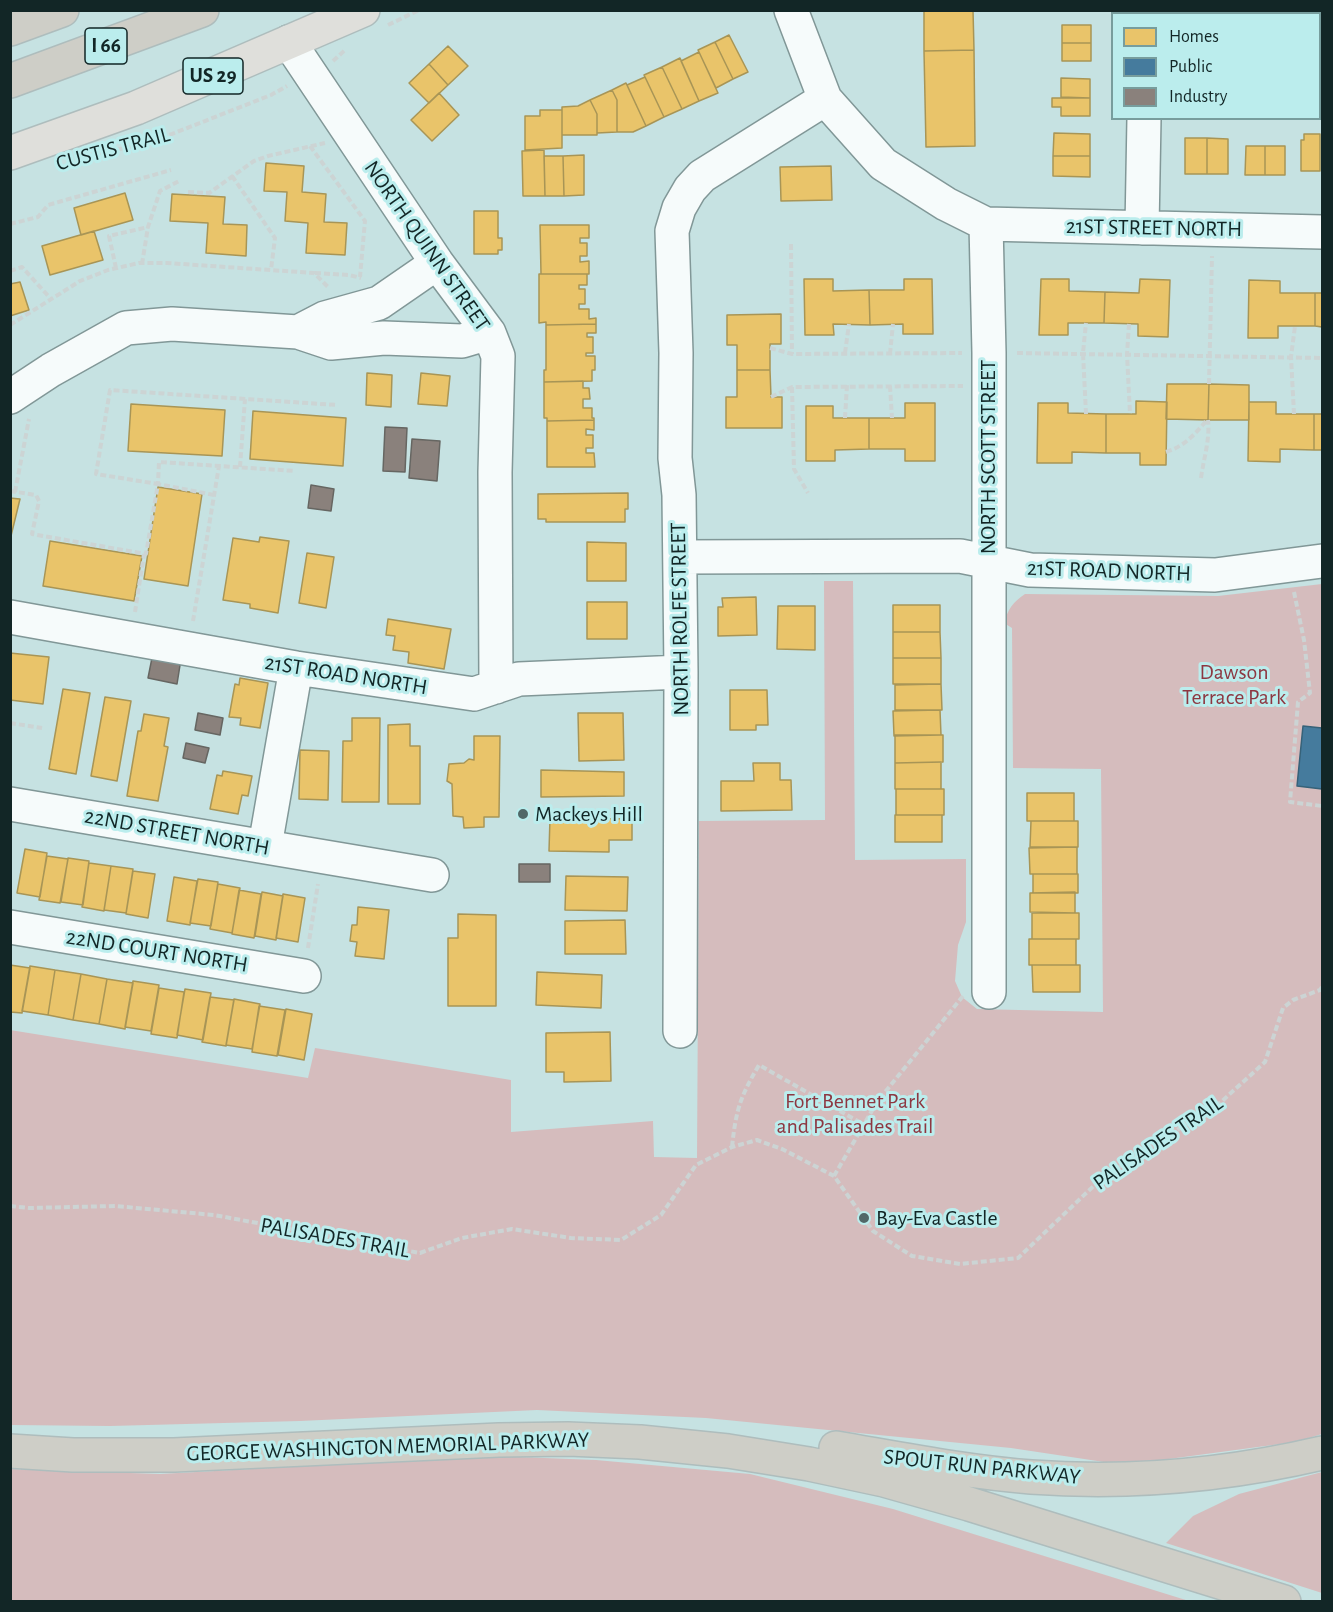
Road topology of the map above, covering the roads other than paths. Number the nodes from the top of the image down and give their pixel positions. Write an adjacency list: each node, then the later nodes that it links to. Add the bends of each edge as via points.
1 (62, 10): 5 (highway, I 66)
2 (202, 10): 7 (highway, I 66)
3 (363, 10): 6 (main road, US 29)
4 (791, 10): 8 (street)
5 (10, 29)
6 (289, 42): 10 (main road, US 29, via 136,108); 14 (street, NORTH QUINN STREET)
7 (10, 81)
8 (825, 99): 11 (street, via 883,164); 18 (street, NORTH ROLFE STREET, via 702,176 679,208 672,246)
9 (1144, 120): 12 (street)
10 (10, 153)
11 (986, 224): 12 (street, 21ST STREET NORTH); 19 (street, NORTH SCOTT STREET)
12 (1142, 228): 13 (street, 21ST STREET NORTH)
13 (1323, 232)
14 (436, 263): 15 (street, via 379,303 325,318); 16 (street, NORTH QUINN STREET)
15 (298, 332): 16 (street, via 331,343 384,338 462,341); 17 (street, via 172,324 126,327 51,370)
16 (489, 333): 24 (street, NORTH QUINN STREET, via 498,356)
17 (20, 405)
18 (680, 558): 19 (street, 21ST ROAD NORTH, via 960,556); 23 (street, NORTH ROLFE STREET)
19 (988, 561): 20 (street, 21ST ROAD NORTH, via 1030,570 1215,575); 30 (street, NORTH SCOTT STREET)
20 (1323, 561)
21 (10, 617): 22 (street, 21ST ROAD NORTH)
22 (296, 668): 24 (street, 21ST ROAD NORTH, via 474,694); 26 (street)
23 (681, 672): 24 (street, 21ST ROAD NORTH, via 519,679); 31 (street, NORTH ROLFE STREET)
24 (496, 687)
25 (10, 804): 26 (street, 22ND STREET NORTH)
26 (265, 846): 27 (street, 22ND STREET NORTH)
27 (432, 875)
28 (10, 927): 29 (street, 22ND COURT NORTH)
29 (304, 976)
30 (989, 992)
31 (680, 1031)
32 (640, 1442): 33 (highway, GEORGE WASHINGTON MEMORIAL PARKWAY, via 568,1438 174,1455); 34 (highway, SPOUT RUN PARKWAY, via 771,1438 996,1473 1092,1479 1202,1473); 35 (highway, GEORGE WASHINGTON MEMORIAL PARKWAY, via 766,1456 884,1480)
33 (10, 1451)
34 (1323, 1453)
35 (1284, 1602)

